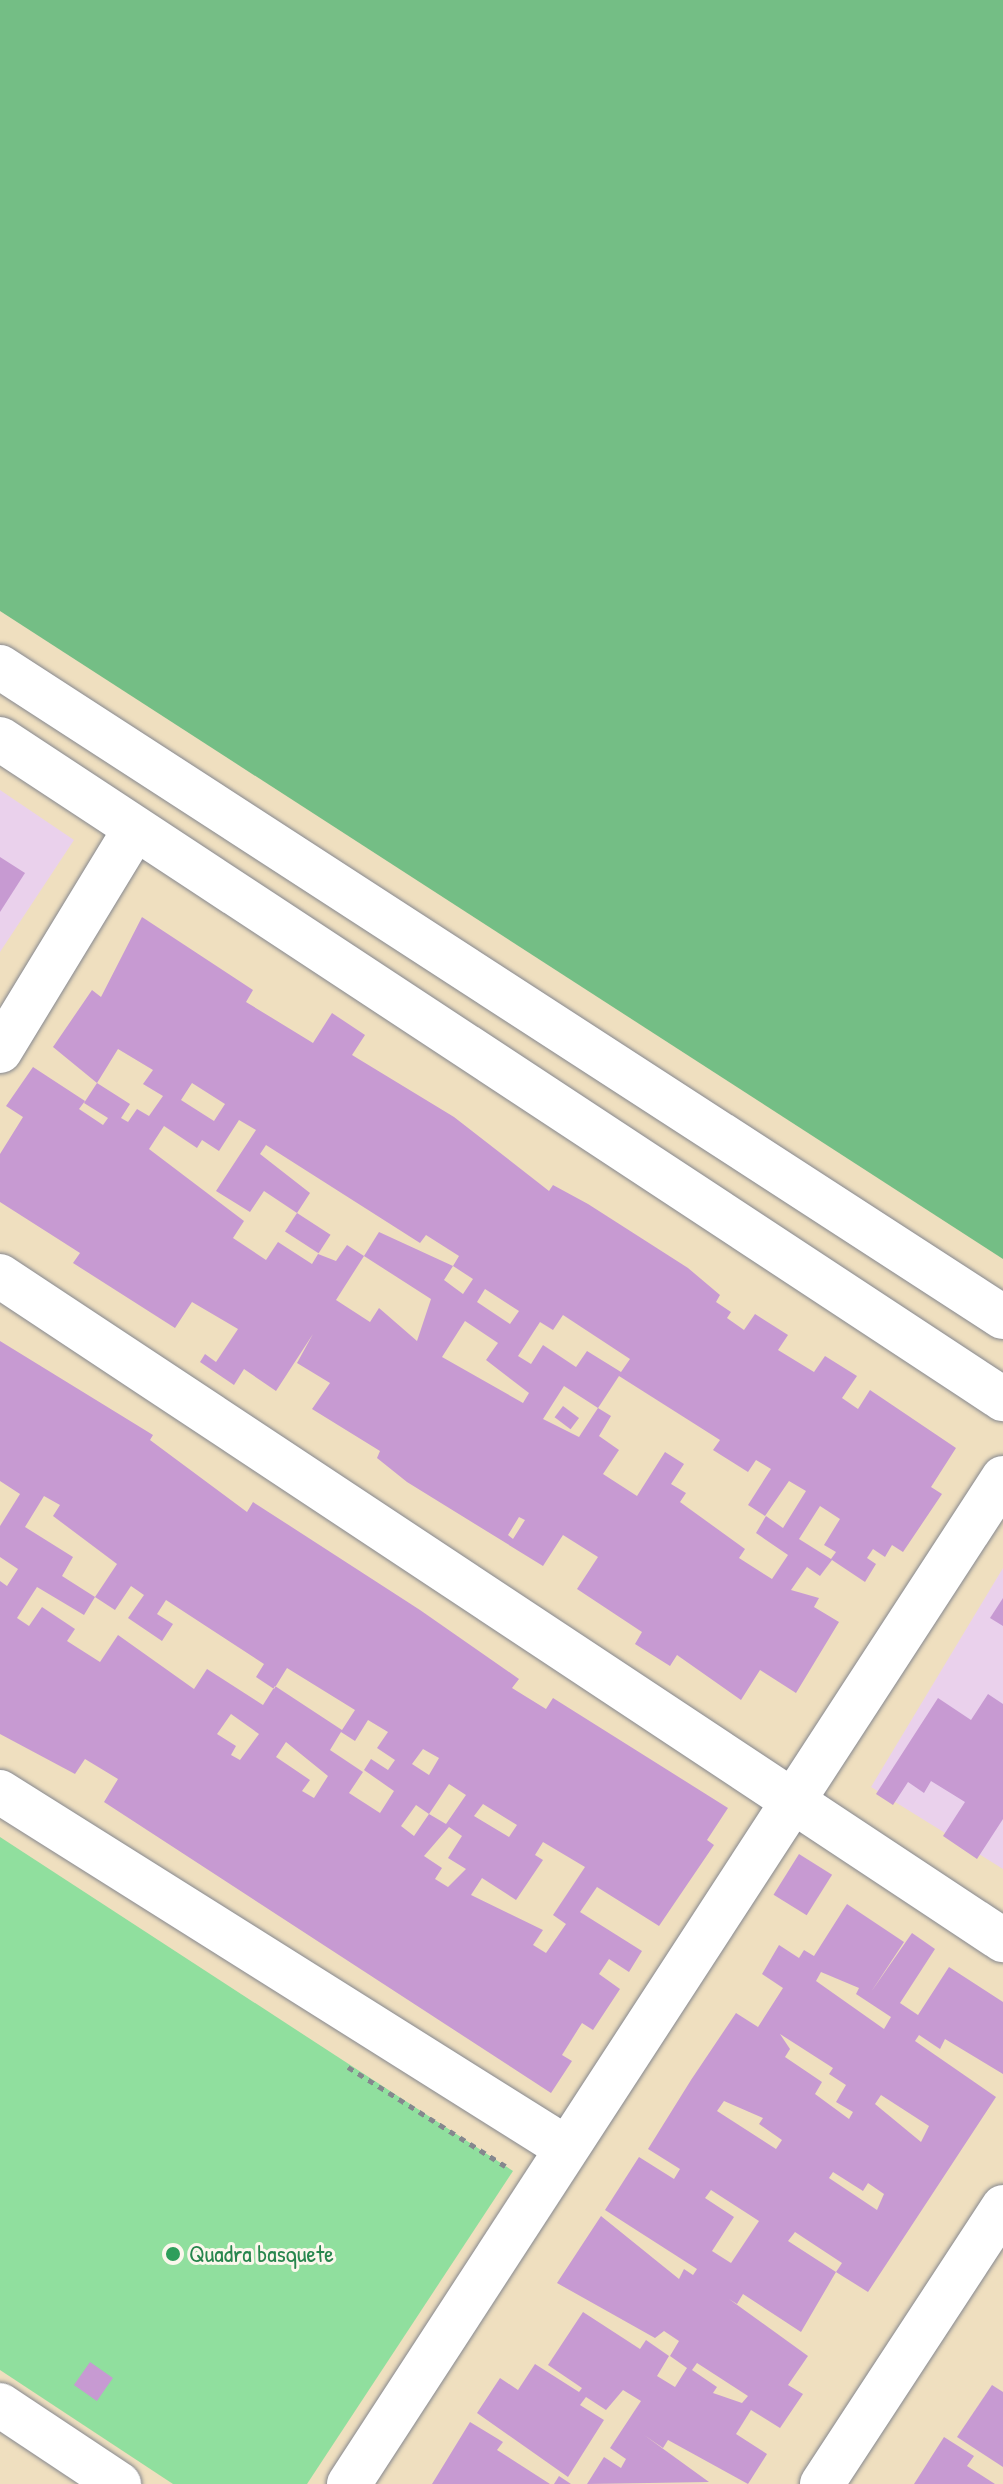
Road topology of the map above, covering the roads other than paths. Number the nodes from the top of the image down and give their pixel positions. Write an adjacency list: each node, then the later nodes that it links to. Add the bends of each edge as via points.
1 (0, 667): 6 (street)
2 (0, 739): 3 (street)
3 (135, 829): 4 (street); 7 (street)
4 (0, 1051)
5 (0, 1276): 10 (street)
6 (1003, 1317)
7 (1003, 1399)
8 (1003, 1478): 10 (street)
9 (0, 1792): 12 (street)
10 (789, 1798): 11 (street); 12 (street)
11 (1003, 1940)
12 (563, 2146): 16 (street)
13 (1003, 2207): 17 (street)
14 (0, 2405): 15 (street)
15 (119, 2484)
16 (349, 2484)
17 (822, 2484)

